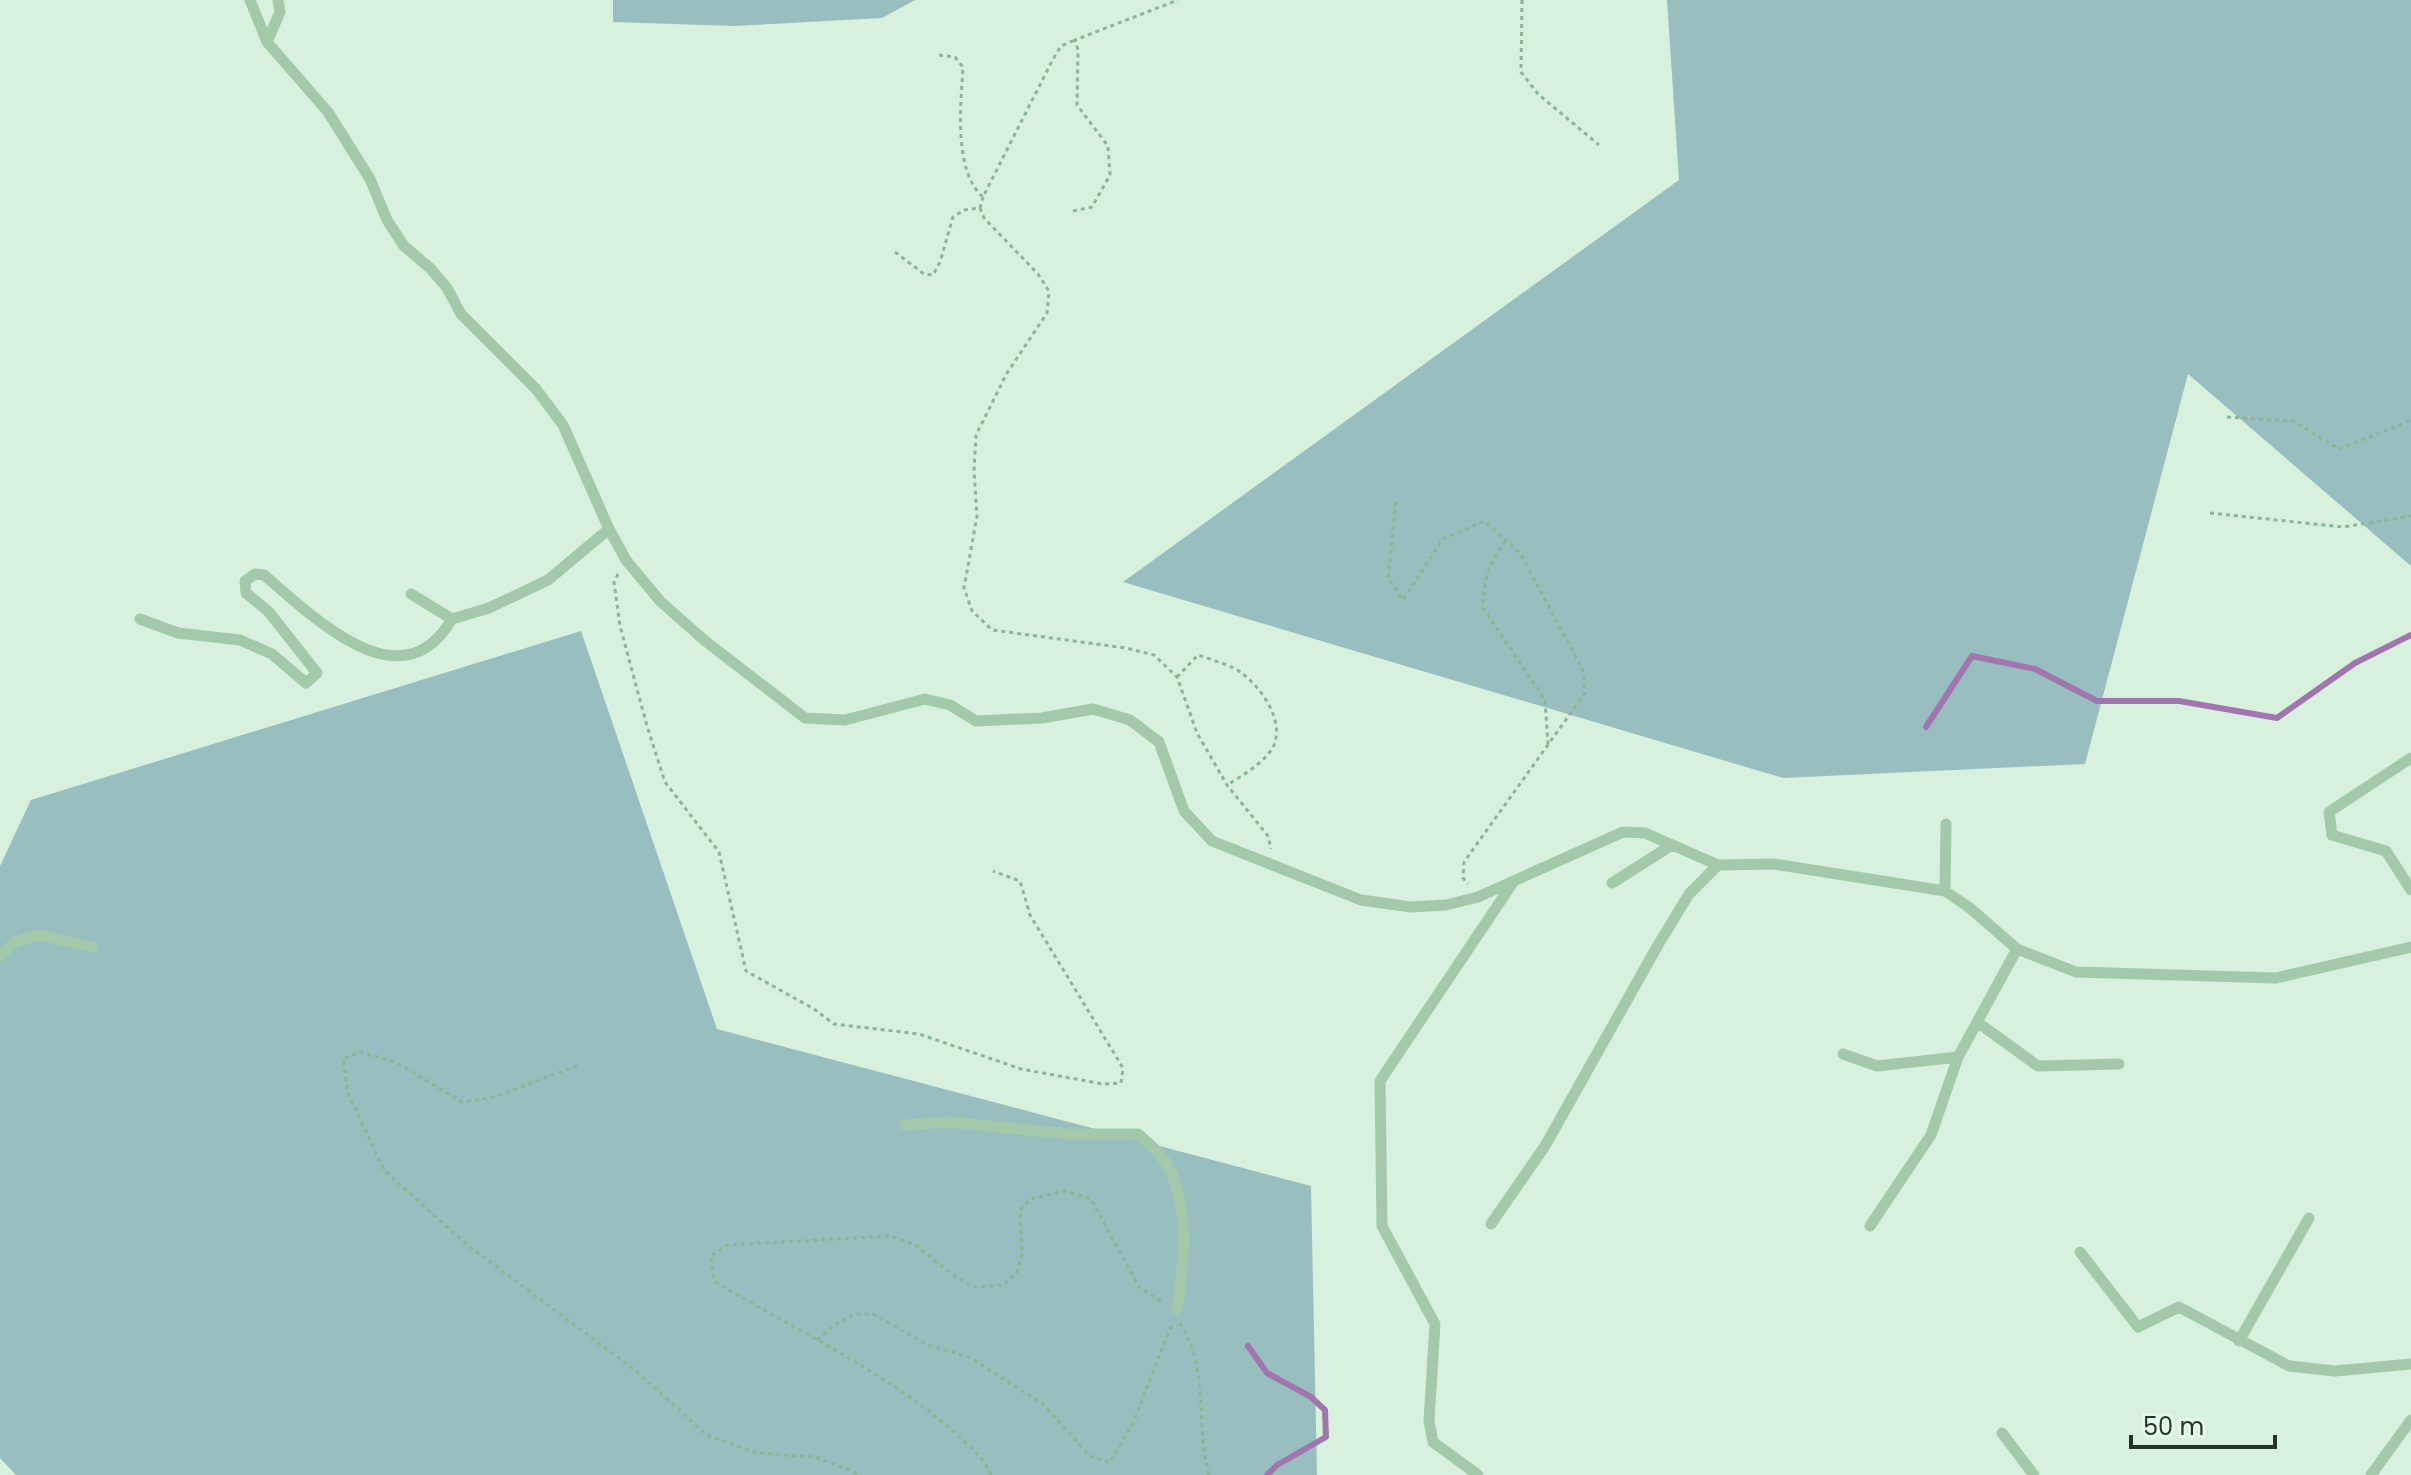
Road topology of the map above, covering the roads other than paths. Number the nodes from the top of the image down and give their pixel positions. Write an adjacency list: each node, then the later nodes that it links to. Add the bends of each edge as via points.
1 (250, 0): 3 (lane)
2 (278, 0): 3 (lane, via 280,12)
3 (267, 42): 4 (lane, via 328,112 404,246 439,278 461,314 536,389 563,425)
4 (609, 529): 7 (lane, via 548,580); 12 (lane, via 626,560 660,601 805,718 845,720 925,699 950,705 976,721 1093,709 1130,720 1159,742 1184,811 1212,841 1275,867 1361,900 1411,907 1478,897)
5 (411, 594): 7 (lane)
6 (140, 619): 7 (lane, via 178,633 240,640 272,654 306,683 317,673 268,611 246,593 245,581 255,574 264,575 328,629 382,656 423,652)
7 (452, 619)
8 (2411, 758): 14 (lane, via 2329,812 2332,835 2386,851)
9 (1946, 824): 15 (lane)
10 (1672, 845): 11 (lane); 12 (lane, via 1645,833 1623,832); 13 (lane)
11 (1718, 865): 15 (lane, via 1774,864); 26 (lane, via 1689,894 1545,1146)
12 (1515, 880): 34 (lane, via 1380,1081 1382,1226 1435,1324 1429,1421 1433,1442)
13 (1612, 883)
14 (2411, 890)
15 (1945, 891): 18 (lane)
16 (93, 947): 19 (lane, via 39,935 15,942)
17 (2411, 947): 18 (lane, via 2276,978 2076,972)
18 (2017, 949): 20 (lane)
19 (0, 956)
20 (1977, 1022): 22 (lane); 23 (lane, via 2038,1066)
21 (1843, 1054): 22 (lane, via 1877,1066)
22 (1958, 1057): 27 (lane, via 1931,1135)
23 (2119, 1064)
24 (905, 1125): 29 (lane, via 950,1122 1069,1134 1138,1134 1159,1152 1171,1173 1183,1223)
25 (2309, 1218): 30 (lane)
26 (1491, 1224)
27 (1870, 1226)
28 (2080, 1252): 30 (lane, via 2138,1327 2179,1307)
29 (1177, 1309)
30 (2239, 1341): 31 (lane, via 2289,1366 2335,1371)
31 (2411, 1364)
32 (2411, 1420): 36 (lane)
33 (2002, 1433): 35 (lane)
34 (1478, 1475)
35 (2034, 1475)
36 (2371, 1475)

